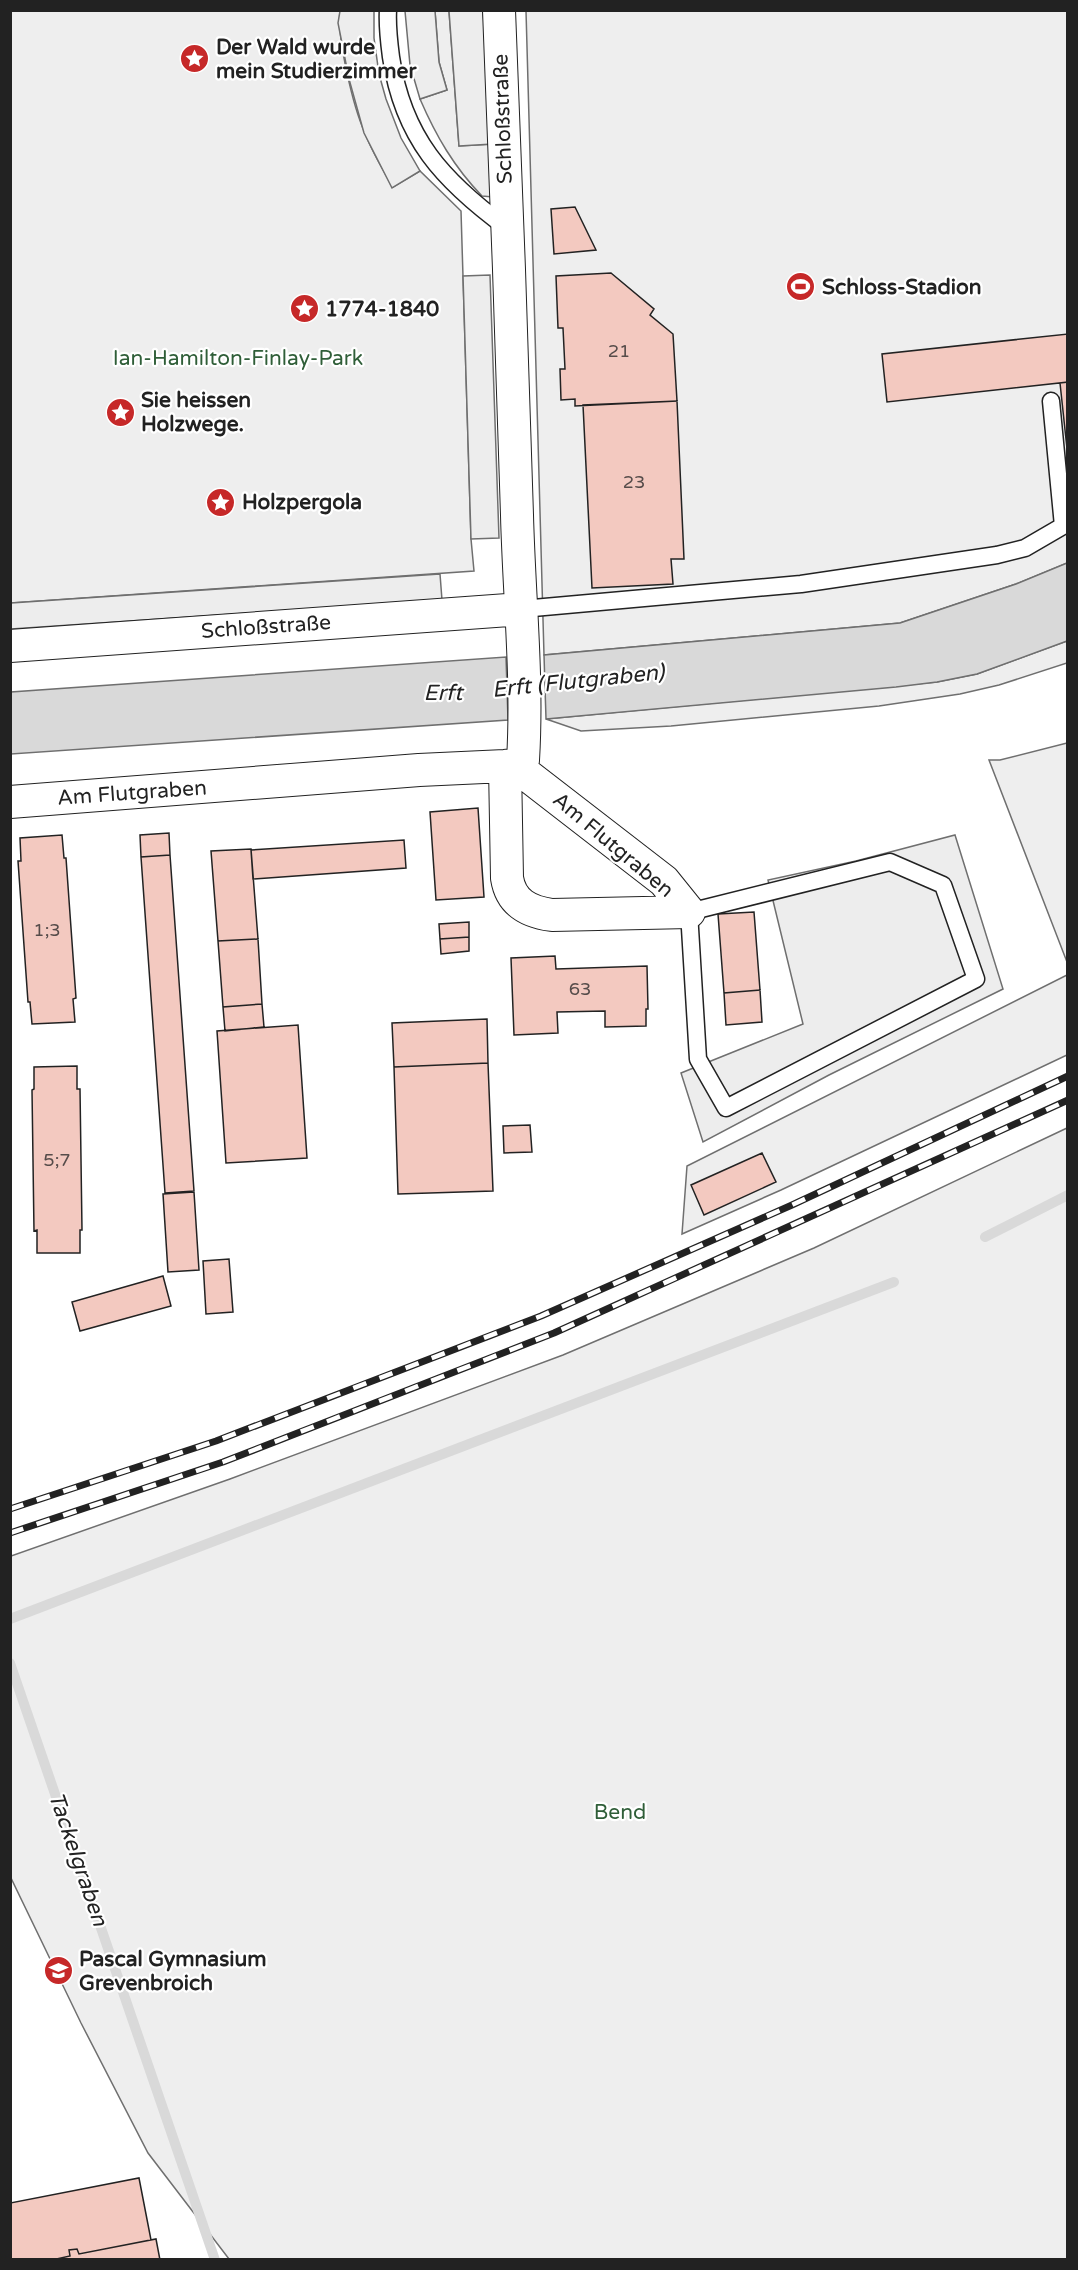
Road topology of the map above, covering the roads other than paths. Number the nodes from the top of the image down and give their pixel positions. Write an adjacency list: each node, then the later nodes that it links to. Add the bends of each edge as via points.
1 (388, 10): 3 (lane, Schloßstraße, via 397,89 415,133 456,188)
2 (500, 10): 3 (street, Schloßstraße)
3 (507, 228): 6 (street, Schloßstraße)
4 (1051, 401): 5 (lane)
5 (1065, 525): 6 (lane, via 1025,548 997,555 801,584)
6 (522, 609): 7 (street, Schloßstraße); 8 (street, Schloßstraße)
7 (10, 646)
8 (526, 719): 9 (street, Am Flutgraben, via 524,760)
9 (510, 766): 10 (street, Am Flutgraben); 11 (street, Am Flutgraben, via 664,881); 11 (street, Am Flutgraben, via 507,878 511,893 520,904 534,912 552,915)
10 (10, 802)
11 (689, 912): 11 (lane, via 890,862 943,885 976,979 726,1108 698,1059)

